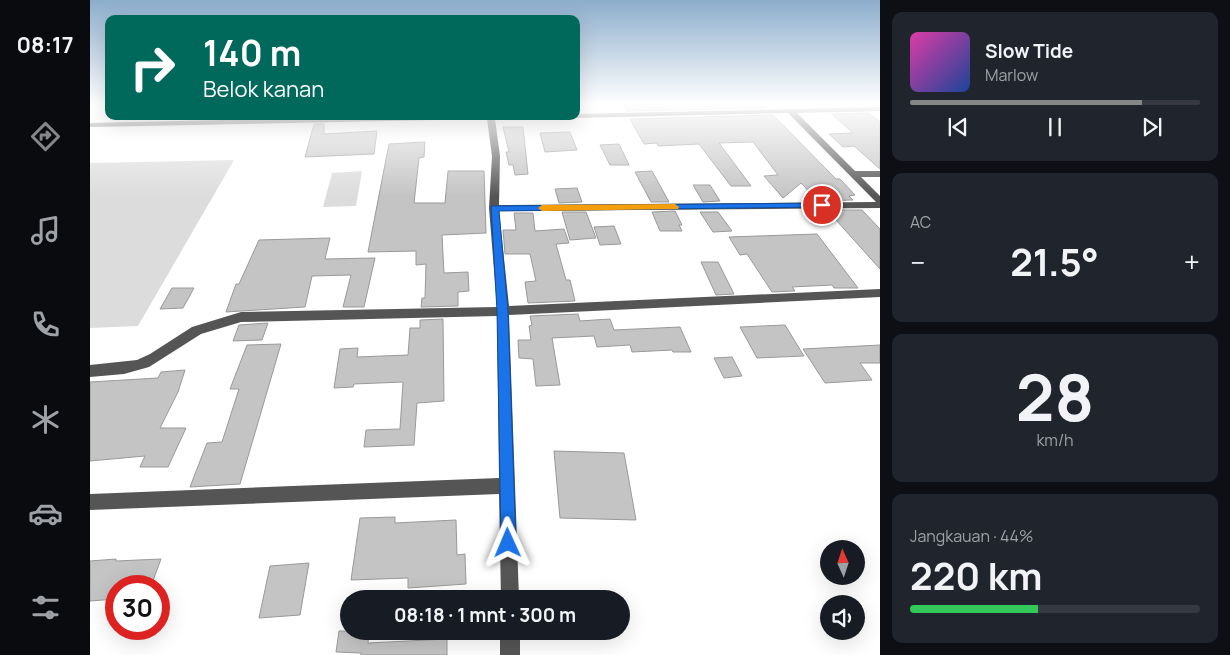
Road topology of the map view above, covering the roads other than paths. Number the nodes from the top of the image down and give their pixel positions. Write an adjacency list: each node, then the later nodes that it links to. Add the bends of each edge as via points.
1 (493, 135): 6 (street)
2 (815, 135): 3 (street)
3 (854, 174): 4 (street); 5 (street)
4 (880, 174)
5 (880, 203): 6 (street)
6 (494, 208): 8 (street)
7 (880, 293): 8 (street)
8 (502, 311): 9 (street, via 241,317 202,328 144,364); 10 (street)
9 (90, 371)
10 (508, 486): 11 (street); 12 (street)
11 (90, 502)
12 (510, 590)
13 (510, 640): 14 (street)
14 (510, 655)

